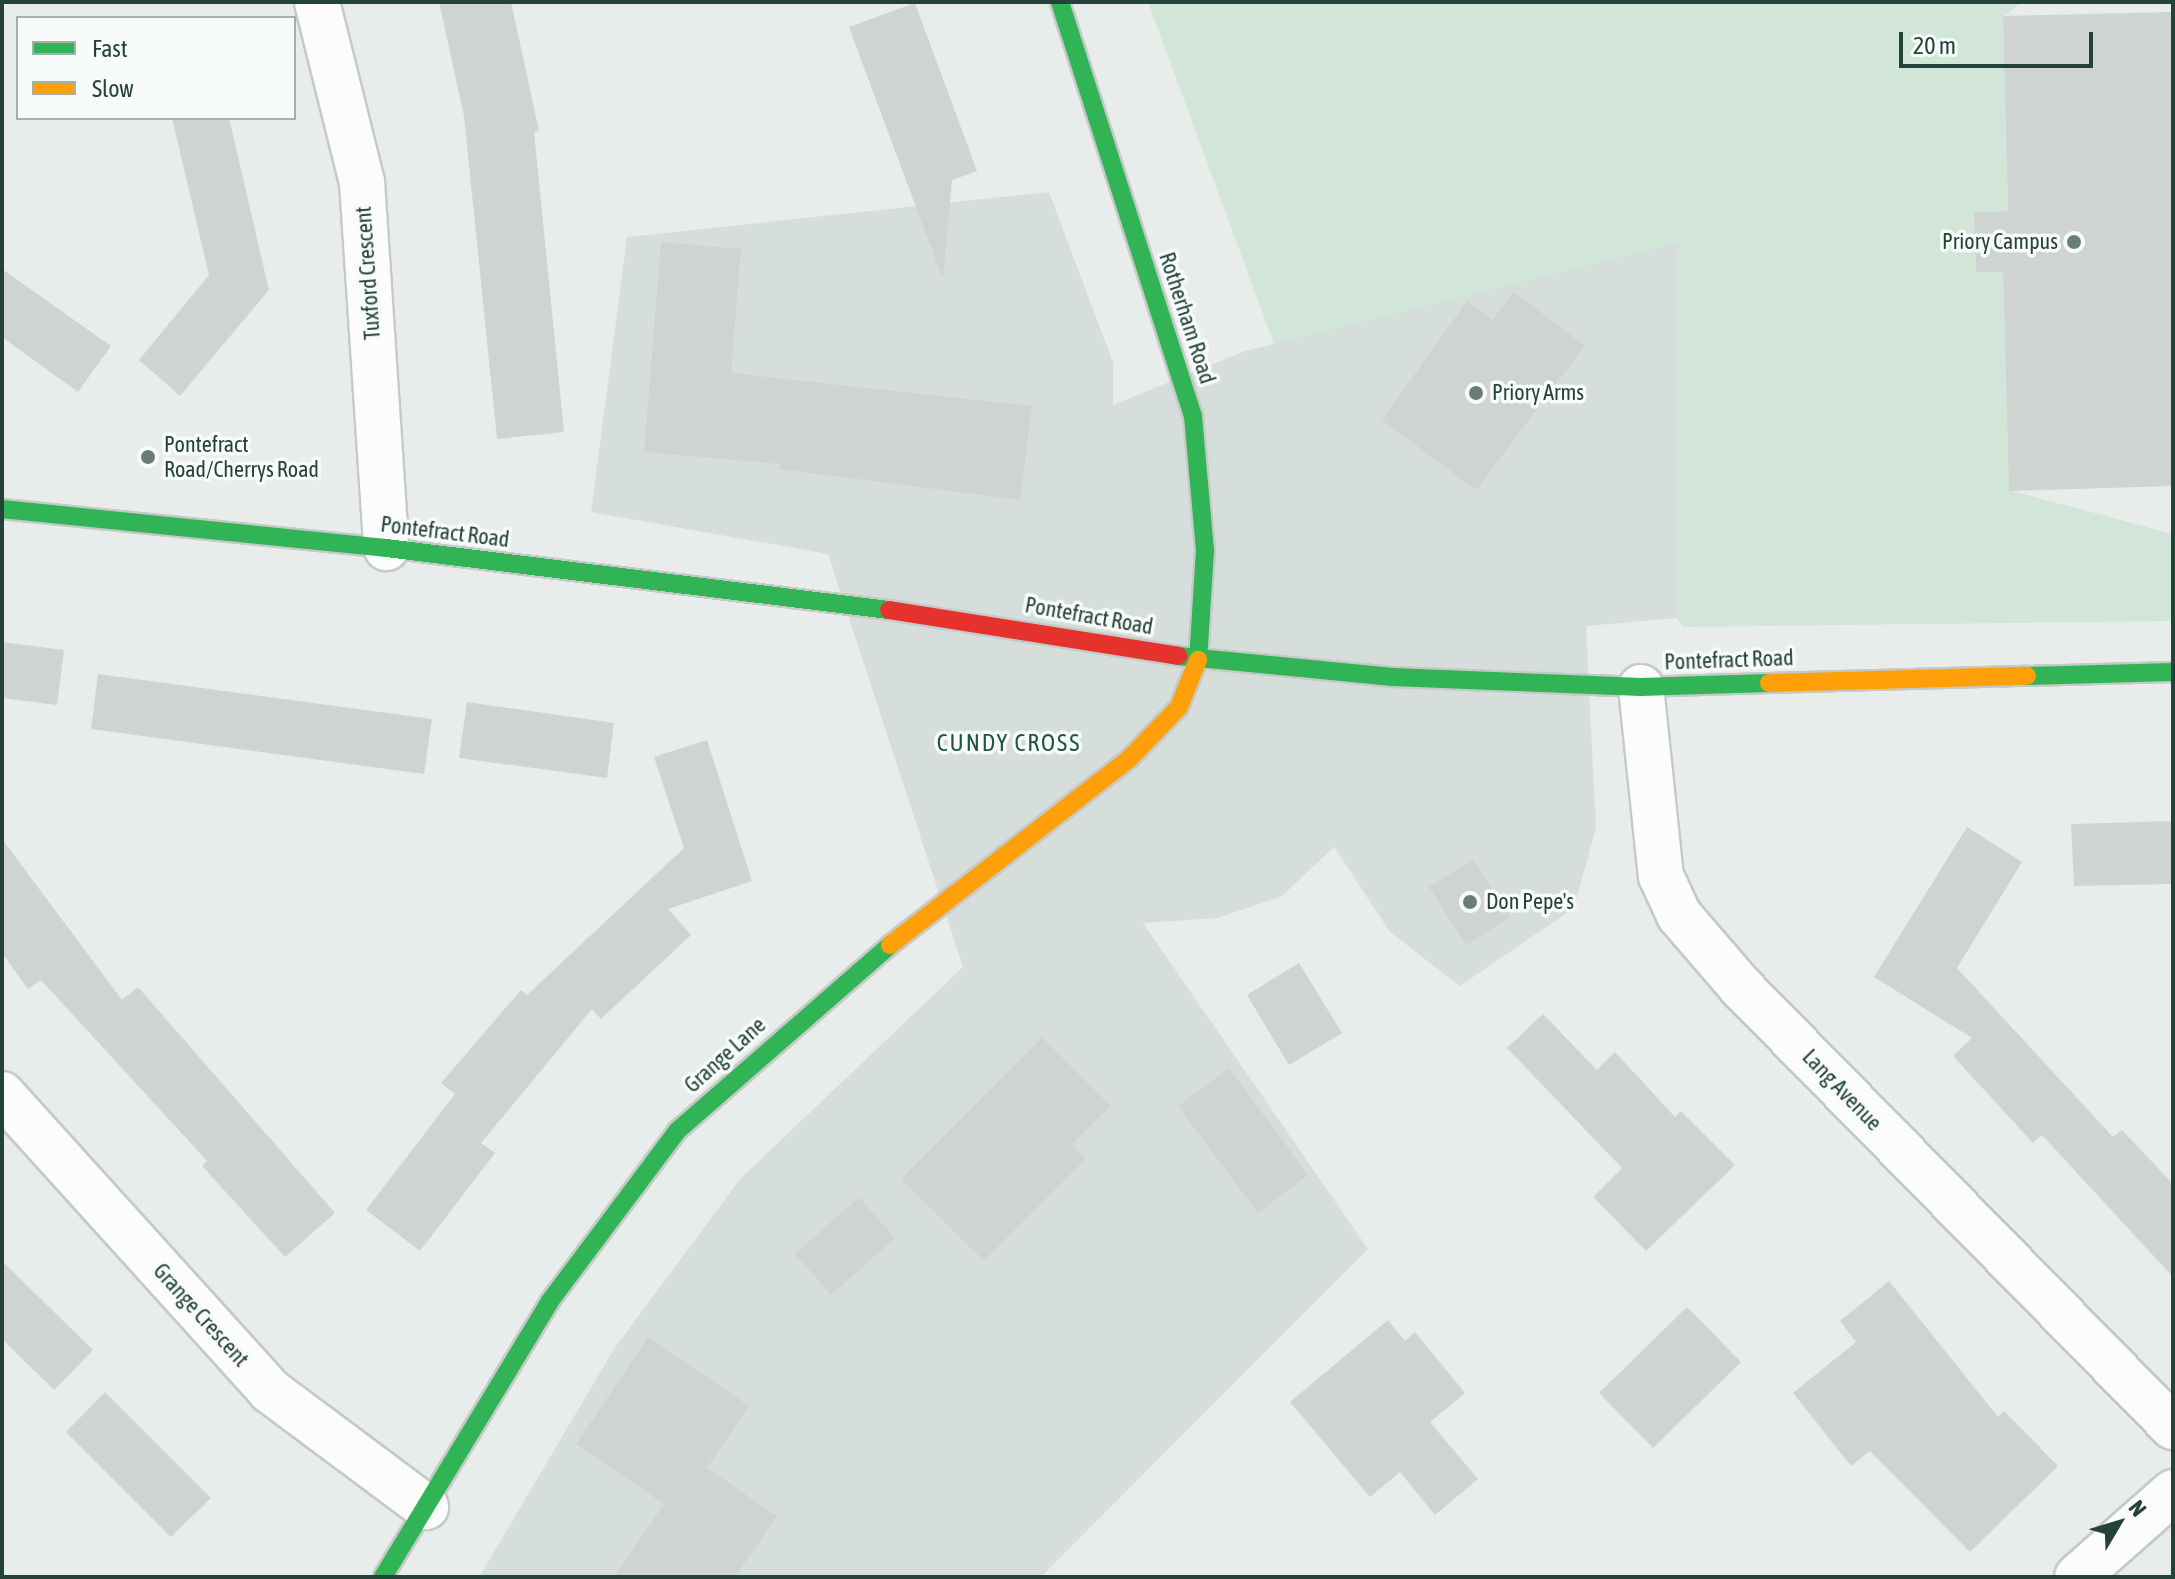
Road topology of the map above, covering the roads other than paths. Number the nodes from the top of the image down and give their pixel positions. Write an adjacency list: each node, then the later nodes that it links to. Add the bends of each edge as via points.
1 (317, 2): 4 (street, Tuxford Crescent, via 362,182)
2 (1060, 2): 5 (main road, Rotherham Road, via 1193,416 1205,550)
3 (2, 509): 4 (main road, Pontefract Road)
4 (386, 548): 5 (main road, Pontefract Road, via 975,621)
5 (1198, 660): 7 (main road, Pontefract Road, via 1393,677); 11 (main road, Grange Lane, via 1179,707 1129,759 833,990 677,1131 550,1301)
6 (2173, 672): 7 (main road, Pontefract Road)
7 (1641, 687): 9 (street, Lang Avenue, via 1661,876 1679,915 1741,987)
8 (2, 1094): 11 (street, Grange Crescent, via 269,1390)
9 (2173, 1427)
10 (2173, 1492): 13 (street)
11 (426, 1507): 12 (main road, Grange Lane)
12 (383, 1577)
13 (2077, 1577)

